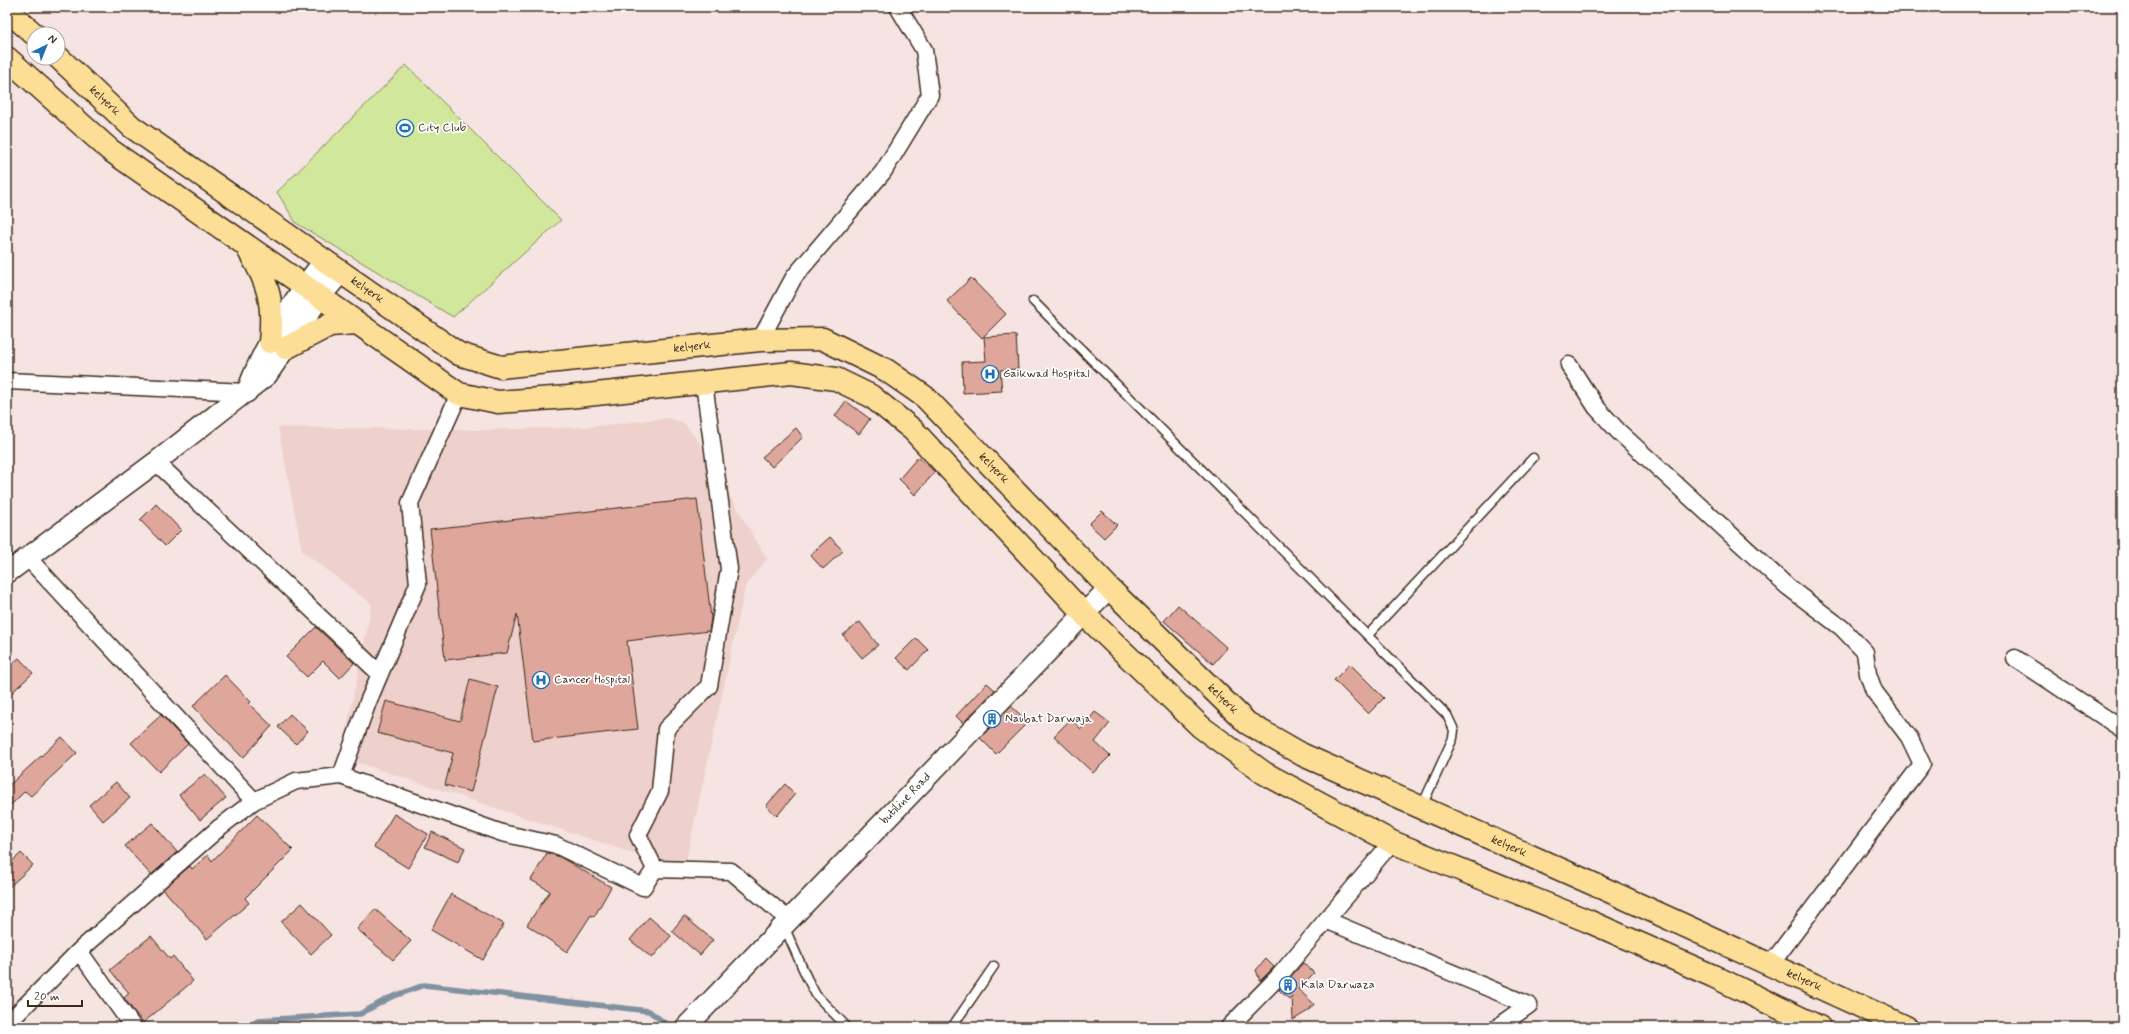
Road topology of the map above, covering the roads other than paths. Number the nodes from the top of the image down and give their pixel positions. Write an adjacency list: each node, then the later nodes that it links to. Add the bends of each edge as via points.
1 (898, 7): 13 (street, via 924,50 930,95 883,172 794,277)
2 (7, 10): 3 (main road)
3 (26, 27)
4 (7, 58): 7 (main road)
5 (66, 65): 6 (main road, kelyerk)
6 (107, 104): 7 (main road); 9 (main road, kelyerk, via 132,127)
7 (85, 128): 8 (main road, via 110,150)
8 (247, 246): 10 (main road); 14 (main road, via 264,276 269,291)
9 (332, 266): 10 (street); 13 (main road, kelyerk, via 459,354 500,367)
10 (312, 292): 12 (main road); 14 (street)
11 (1033, 301): 26 (lane)
12 (356, 323): 14 (main road, via 330,324); 19 (main road)
13 (760, 340): 24 (main road, kelyerk, via 823,339 886,370 925,398)
14 (278, 345): 18 (street, via 267,375)
15 (1569, 365): 38 (street, via 1596,406 1618,431 1788,587 1842,628 1865,652 1868,674 1874,691 1909,737 1922,764)
16 (7, 381): 18 (street)
17 (704, 382): 19 (main road, via 498,402); 25 (main road, via 791,373 836,379 871,396 913,430); 34 (street, via 729,569 709,686 666,729 660,791 638,835)
18 (247, 392): 21 (street)
19 (459, 394): 28 (street, via 410,504 418,584)
20 (1533, 458): 26 (lane)
21 (156, 462): 22 (street); 28 (street)
22 (28, 558): 23 (street); 31 (street)
23 (7, 573)
24 (1109, 588): 25 (street, butiline Road); 32 (main road, kelyerk, via 1247,722 1303,755)
25 (1085, 615): 33 (main road, via 1201,727 1264,773); 36 (street, butiline Road)
26 (1368, 635): 32 (lane, via 1452,723 1453,738)
27 (2015, 658): 29 (street)
28 (380, 674): 30 (street)
29 (2122, 729)
30 (341, 776): 31 (street, via 296,781); 34 (street, via 502,833 556,845 643,887)
31 (254, 801): 37 (street, via 220,827)
32 (1422, 808): 38 (main road, kelyerk)
33 (1392, 842): 35 (street); 47 (main road, via 1588,921 1713,976)
34 (655, 869): 36 (street, via 731,871)
35 (1326, 920): 45 (street, via 1278,976); 46 (street, via 1529,1005)
36 (786, 923): 42 (street, butiline Road); 43 (lane, via 806,978 816,994)
37 (79, 951): 40 (street); 41 (street)
38 (1771, 964): 48 (main road, kelyerk)
39 (994, 966): 44 (lane)
40 (7, 1024)
41 (133, 1027)
42 (686, 1027)
43 (848, 1027)
44 (952, 1027)
45 (1229, 1027)
46 (1498, 1027)
47 (1819, 1027)
48 (1906, 1027)

